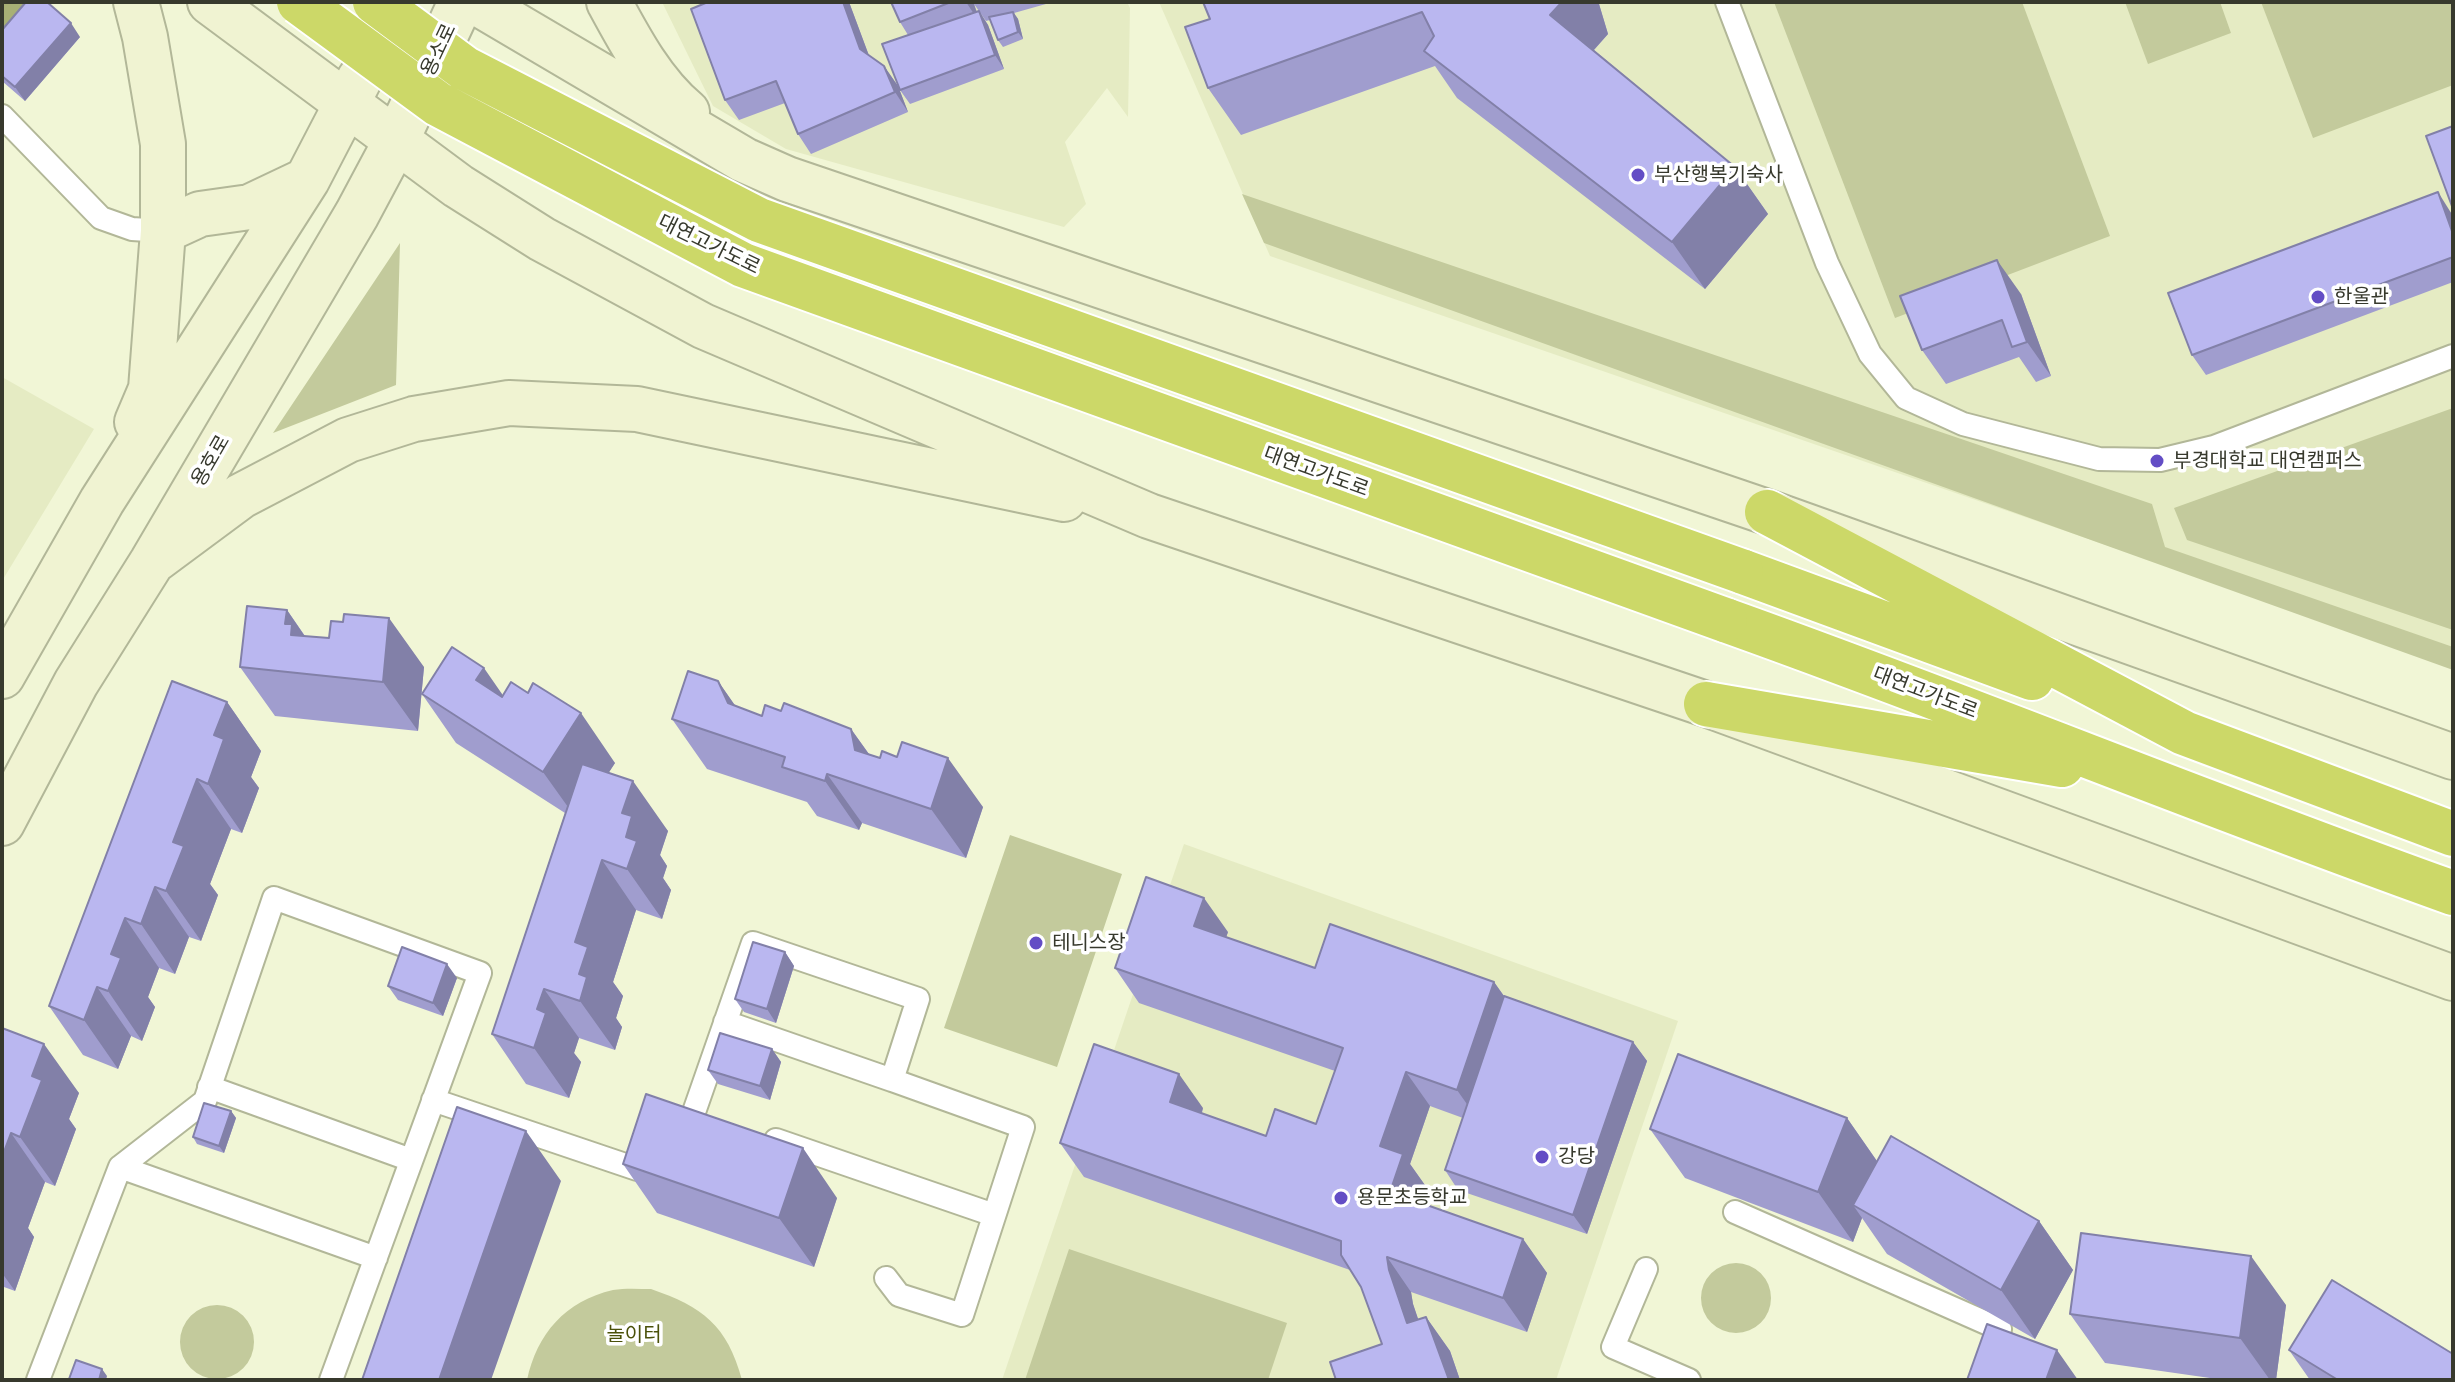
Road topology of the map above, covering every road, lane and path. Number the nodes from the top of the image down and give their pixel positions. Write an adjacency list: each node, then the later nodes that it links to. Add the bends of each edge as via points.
1 (136, 2): 16 (main road, via 163,144)
2 (210, 2): 11 (main road)
3 (299, 2): 26 (highway, 대연고가도로, bridge, via 438,104 743,265 1901,683)
4 (375, 2): 24 (highway, bridge, via 464,68 759,220)
5 (395, 2): 11 (main road)
6 (461, 2): 10 (main road, 용소로)
7 (476, 2): 14 (main road)
8 (609, 2): 14 (main road, via 669,97)
9 (1727, 2): 17 (lane, via 1827,263 1870,354 1906,398 1963,424 2099,459 2160,460 2214,447)
10 (416, 97): 13 (main road, 용호로)
11 (349, 103): 13 (main road); 15 (main road)
12 (2, 116): 16 (lane, via 101,218 132,229)
13 (397, 139): 20 (main road, via 458,186 542,239 703,326); 21 (main road, 용호로)
14 (744, 160): 19 (main road)
15 (307, 180): 16 (main road, via 250,207 200,214); 18 (main road)
16 (163, 231): 18 (main road, via 151,389)
17 (2453, 356)
18 (102, 501): 22 (main road)
19 (1767, 512): 24 (highway); 25 (main road)
20 (1149, 516): 21 (main road, via 637,409 509,403 414,419 348,440 241,496); 23 (main road)
21 (152, 562): 28 (main road, 용호로, via 76,683)
22 (2, 676)
23 (1706, 704): 26 (highway); 34 (main road)
24 (2184, 733): 27 (highway)
25 (2453, 757)
26 (2154, 781): 31 (highway, 대연고가도로)
27 (2400, 815): 29 (highway); 30 (highway)
28 (2, 823)
29 (2453, 825)
30 (2453, 834)
31 (2371, 864): 32 (highway); 33 (highway)
32 (2453, 893)
33 (2453, 911)
34 (2453, 978)
35 (725, 1022): 36 (lane); 36 (lane, via 753,943 918,999); 38 (lane, via 702,1115 637,1169)
36 (892, 1080): 43 (lane, via 1023,1127)
37 (209, 1087): 38 (lane, via 274,898 480,973); 40 (lane); 41 (lane, via 205,1101)
38 (433, 1100): 40 (lane)
39 (754, 1133): 43 (lane)
40 (411, 1160): 44 (lane)
41 (120, 1167): 44 (lane); 47 (lane)
42 (1735, 1212): 50 (lane, via 2000,1329)
43 (994, 1215): 46 (lane, via 962,1315 899,1295)
44 (376, 1258): 48 (lane)
45 (1646, 1269): 49 (lane, via 1613,1347)
46 (886, 1278)
47 (38, 1380)
48 (331, 1380)
49 (1689, 1380)
50 (1984, 1380)

